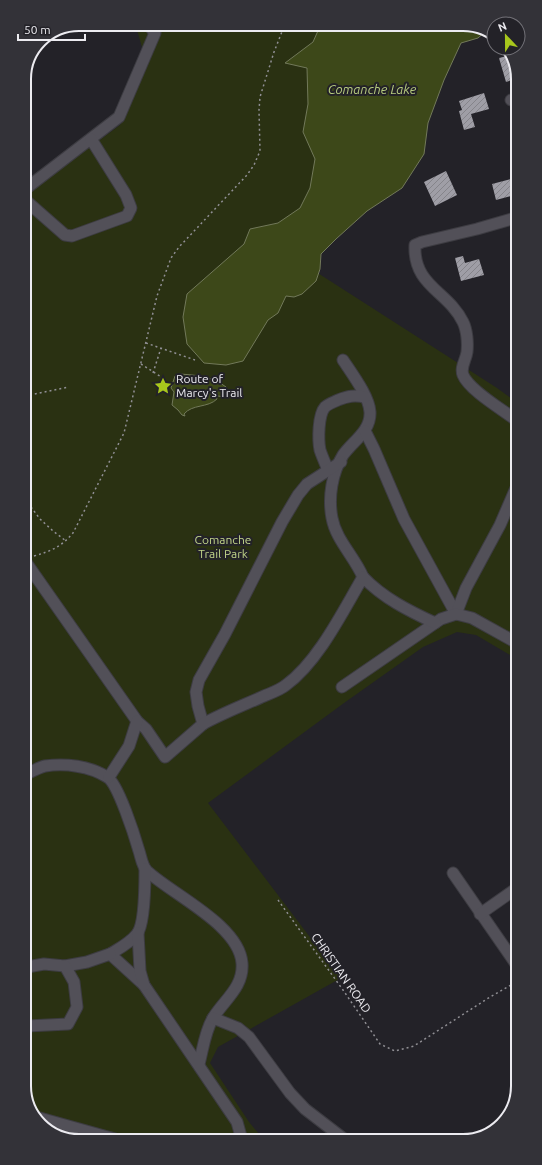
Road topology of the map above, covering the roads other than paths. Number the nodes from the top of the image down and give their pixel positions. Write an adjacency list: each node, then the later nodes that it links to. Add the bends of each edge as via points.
1 (156, 31): 2 (street, via 119,117)
2 (91, 139): 3 (street); 4 (street, via 126,195 131,208 127,216 72,236 65,235)
3 (31, 185)
4 (31, 205)
5 (511, 219): 8 (street, via 415,244 415,256 420,272 463,322 467,353 462,369 463,376 473,388)
6 (343, 360): 7 (street)
7 (365, 397): 9 (street, via 370,412); 11 (street, via 349,395 325,408 320,424 320,449)
8 (511, 417)
9 (365, 431): 10 (street, via 343,456); 15 (street, via 404,519)
10 (341, 462): 11 (street); 14 (street, via 330,494 332,517 336,532)
11 (328, 470): 20 (street, via 307,484 298,494 200,680 196,692)
12 (511, 500): 15 (street, via 466,588)
13 (31, 562): 19 (street)
14 (363, 577): 16 (street, via 395,602); 20 (street, via 328,636 297,676 285,686)
15 (456, 614): 16 (street); 17 (street, via 472,618)
16 (435, 623): 18 (street)
17 (511, 641)
18 (342, 687)
19 (138, 721): 20 (street, via 165,757); 22 (street, via 129,746)
20 (203, 724)
21 (31, 772): 22 (street, via 44,766 68,765 92,769)
22 (109, 777): 23 (street, via 120,798)
23 (145, 869): 27 (street, via 144,909); 33 (street, via 214,920 238,947 242,963 241,977)
24 (453, 874): 26 (street)
25 (511, 892): 26 (street)
26 (480, 914): 29 (street)
27 (138, 933): 28 (street, via 127,944); 32 (street, via 140,971)
28 (110, 954): 31 (street); 32 (street)
29 (511, 957)
30 (31, 966): 31 (street, via 44,964)
31 (65, 966): 34 (street, via 74,982 77,1007 68,1024)
32 (144, 985): 35 (street)
33 (213, 1018): 35 (street); 39 (street, via 238,1028 249,1037 290,1093 305,1109)
34 (31, 1026)
35 (199, 1064): 38 (street, via 238,1122)
36 (44, 1119): 37 (street)
37 (100, 1134)
38 (241, 1134)
39 (338, 1134)

